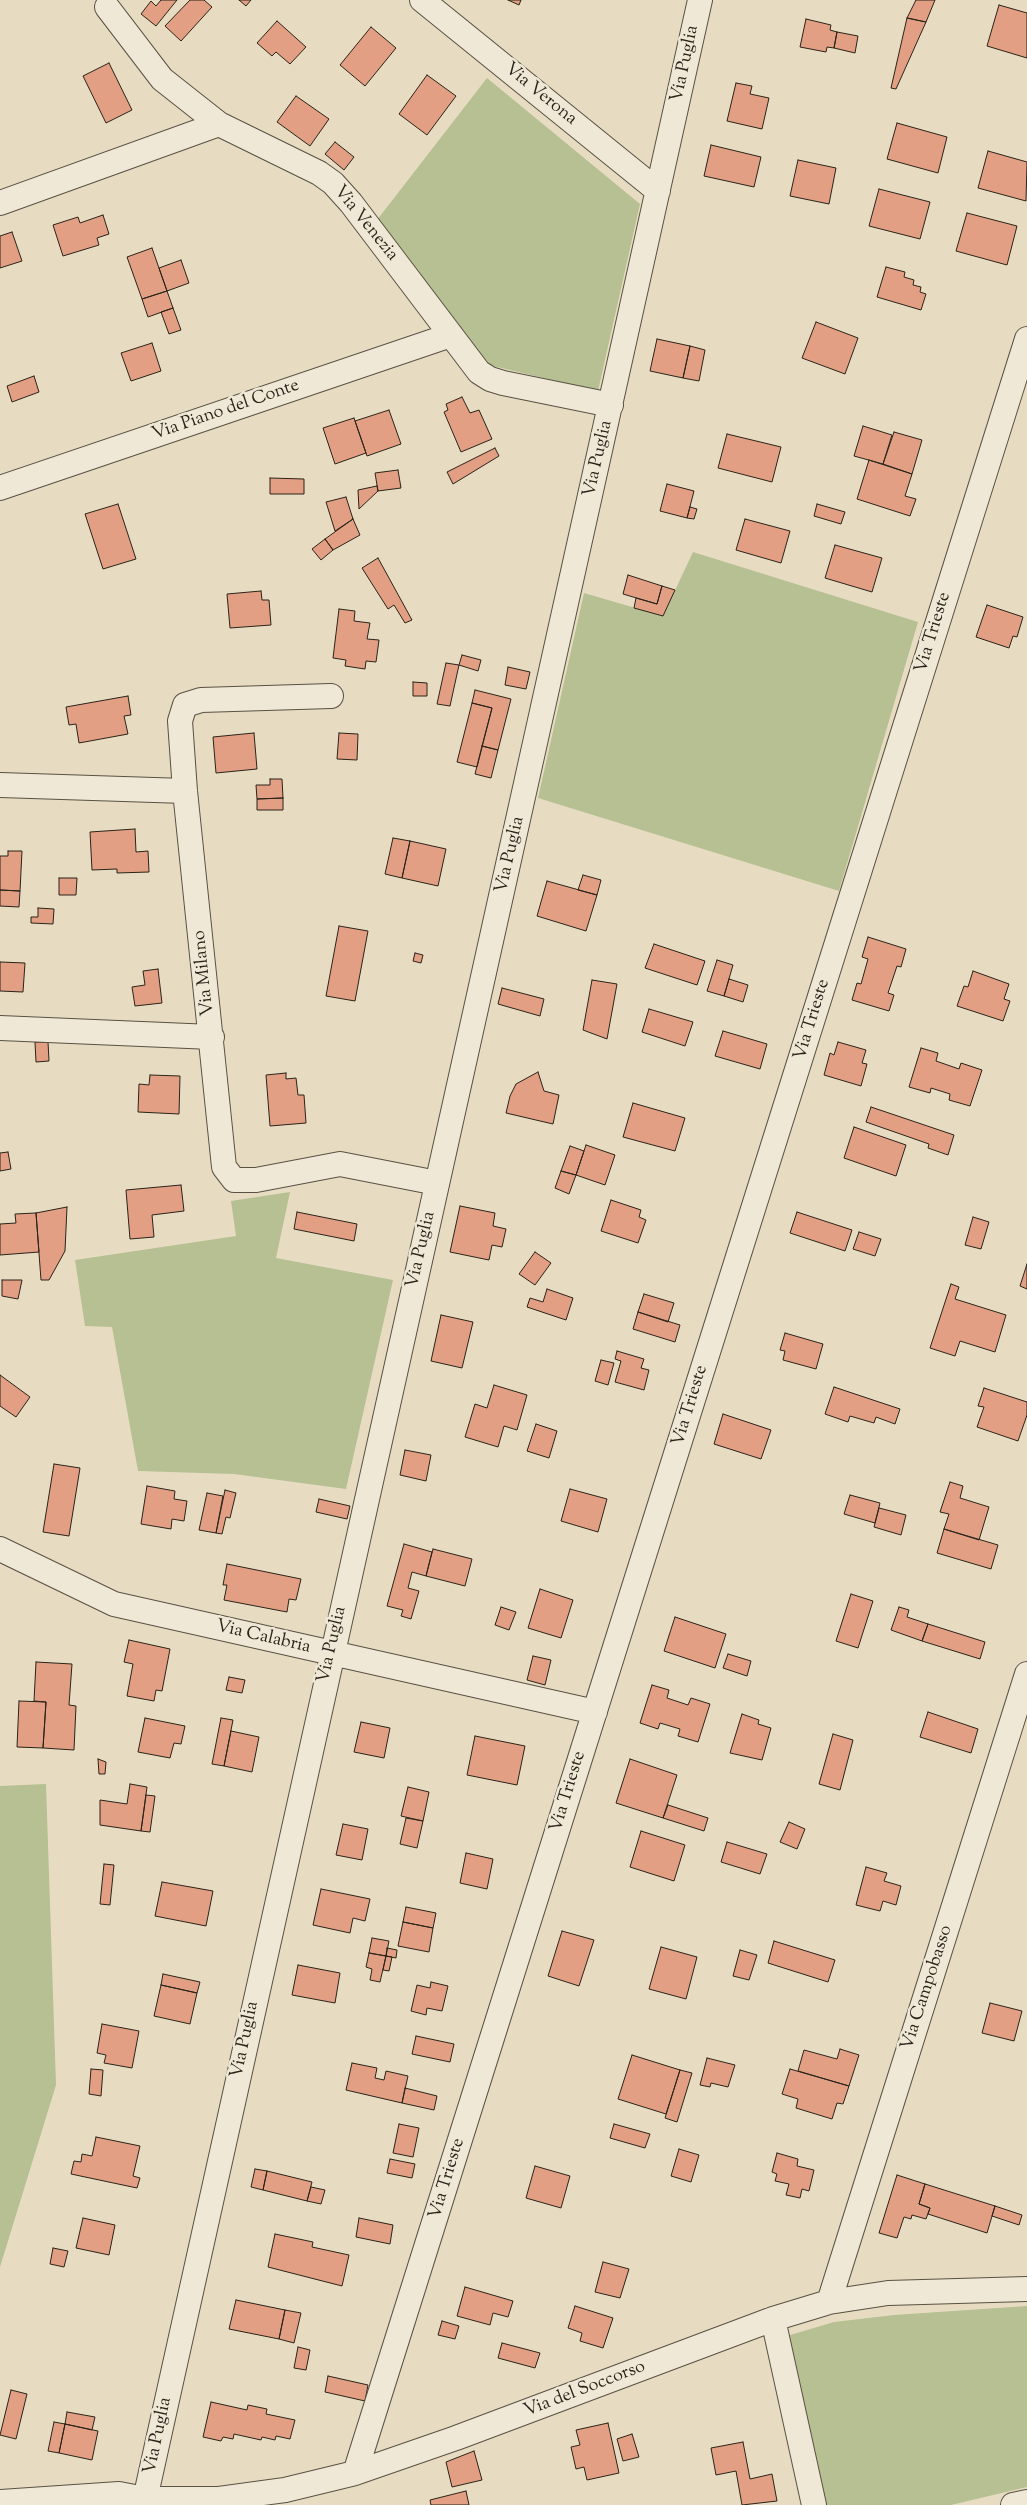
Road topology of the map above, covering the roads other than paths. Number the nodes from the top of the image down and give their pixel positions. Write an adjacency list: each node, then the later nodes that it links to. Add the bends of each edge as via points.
1 (422, 0): 5 (street, Via Verona)
2 (700, 0): 5 (street, Via Puglia)
3 (108, 7): 4 (street, Via Venezia, via 162,79)
4 (219, 124): 6 (street); 7 (street, Via Venezia, via 319,173 333,184)
5 (658, 190): 9 (street, Via Puglia)
6 (0, 203)
7 (451, 335): 9 (street, Via Venezia, via 479,372 490,379); 10 (street, Via Piano del Conte)
8 (1027, 340): 20 (street, Via Trieste)
9 (611, 405): 16 (street, Via Puglia)
10 (0, 488)
11 (331, 696): 13 (street, Via Milano, via 201,700 185,705 180,721)
12 (0, 785): 13 (street)
13 (184, 791): 15 (street, Via Milano)
14 (0, 1028): 15 (street)
15 (212, 1036): 16 (street, Via Milano, via 224,1167 234,1180 256,1180 340,1164)
16 (437, 1183): 18 (street, Via Puglia)
17 (0, 1549): 18 (street, Via Calabria, via 114,1604)
18 (331, 1653): 20 (street, Via Calabria); 27 (street, Via Puglia)
19 (1027, 1674): 22 (street, Via Campobasso)
20 (595, 1712): 24 (street, Via Trieste)
21 (1027, 2289): 22 (street, Via del Soccorso, via 888,2293)
22 (828, 2302): 23 (street, Via del Soccorso)
23 (773, 2319): 24 (street, Via del Soccorso, via 456,2438); 29 (street)
24 (355, 2472): 27 (street, Via del Soccorso, via 285,2490 219,2498)
25 (0, 2502): 26 (street, Via del Soccorso)
26 (37, 2502): 27 (street, Via del Soccorso, via 120,2494)
27 (140, 2502)
28 (1027, 2502): 30 (street)
29 (814, 2505)
30 (1013, 2505)

